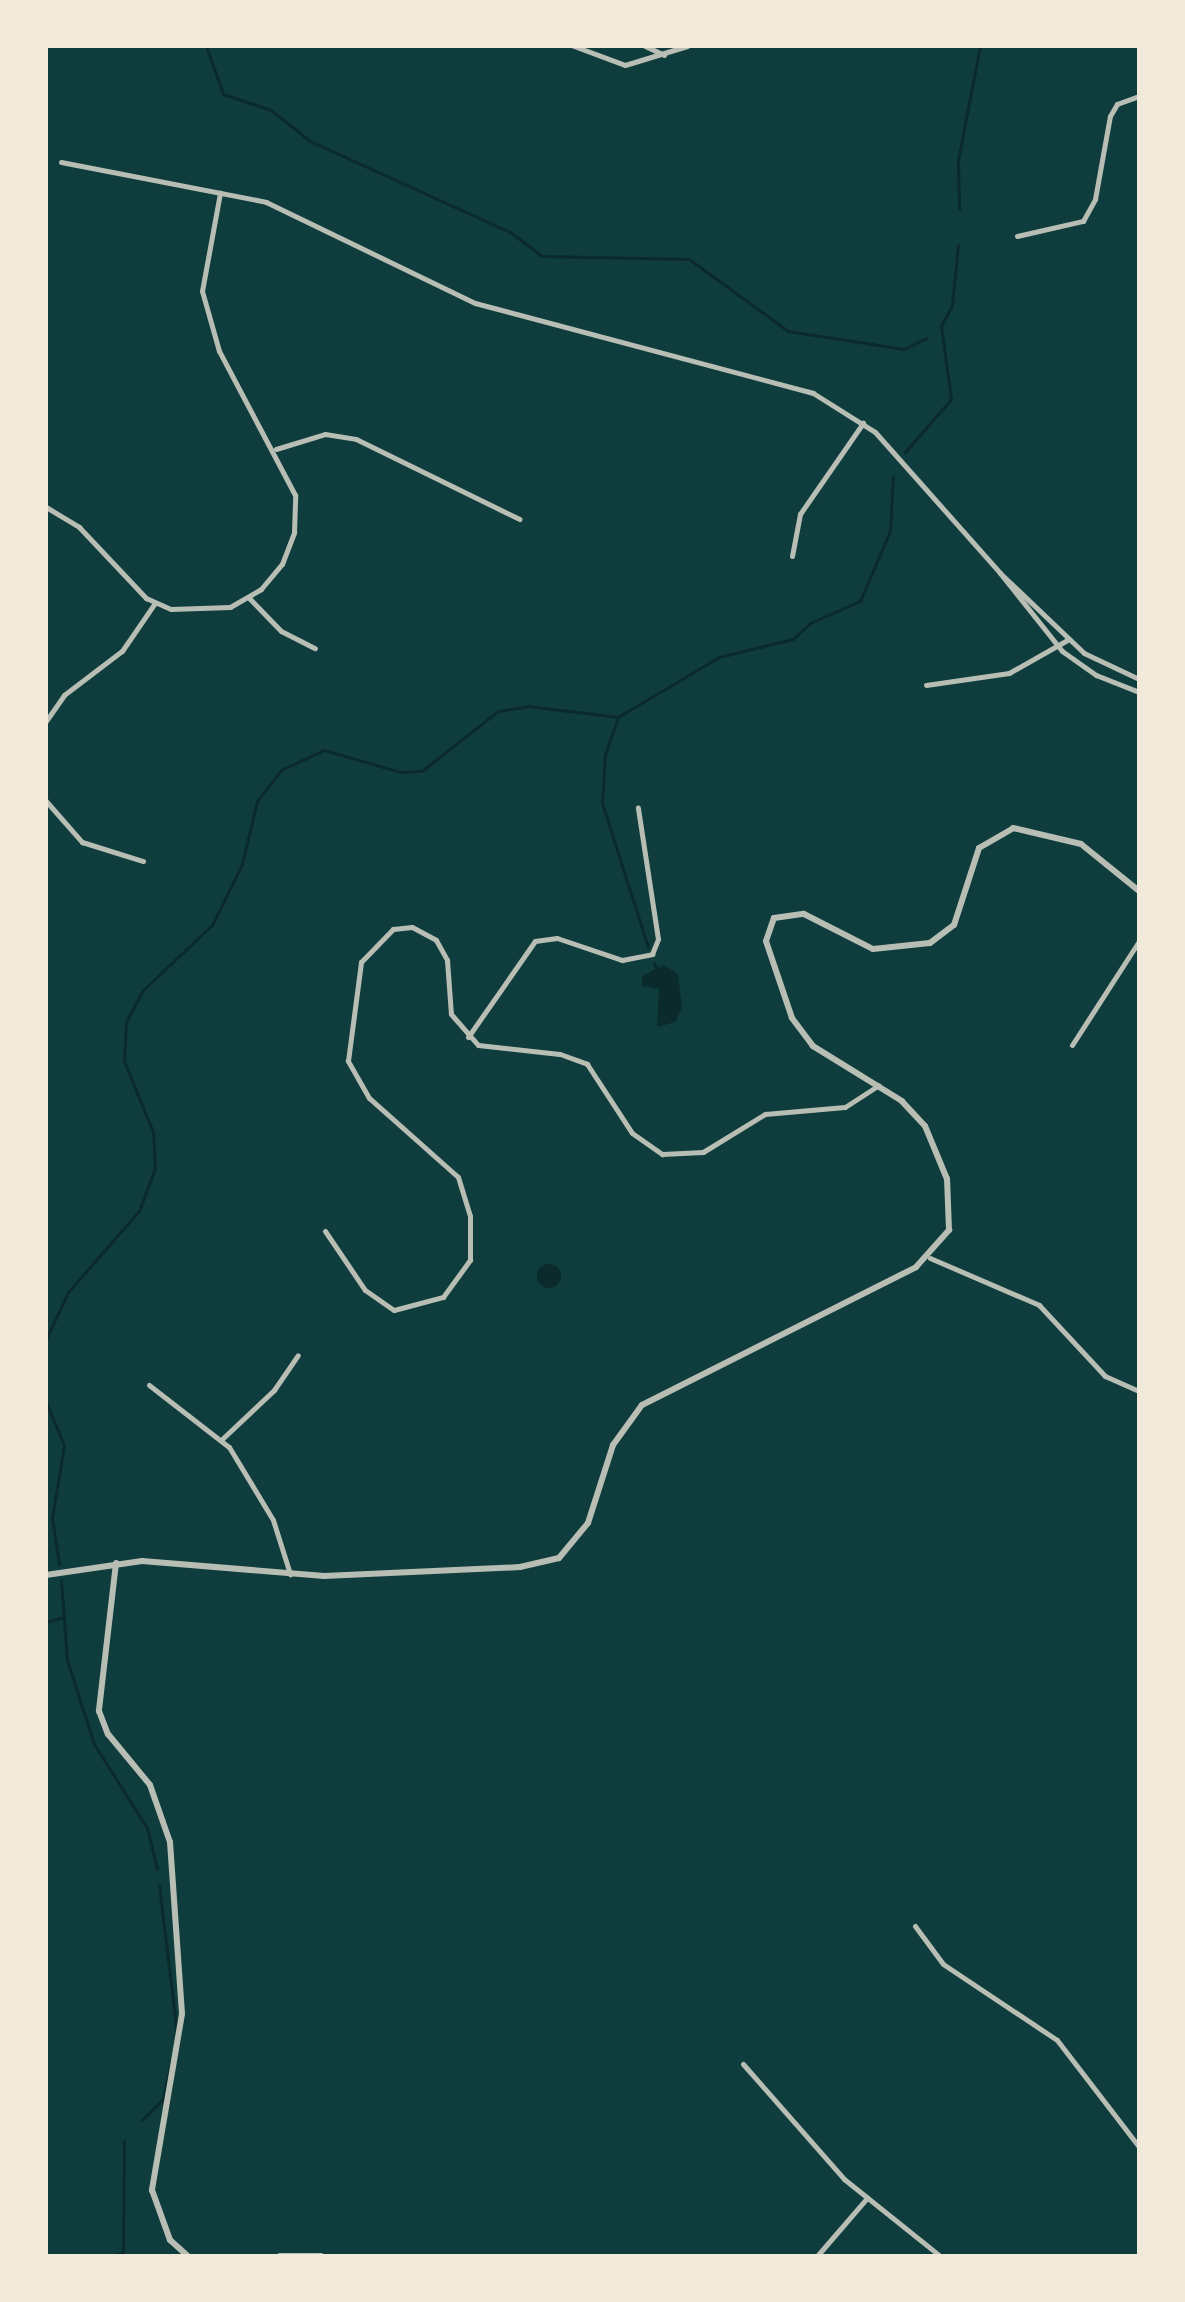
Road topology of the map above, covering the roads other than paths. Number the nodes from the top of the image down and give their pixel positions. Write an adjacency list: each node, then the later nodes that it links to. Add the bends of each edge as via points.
1 (574, 46): 4 (street, via 625,65)
2 (645, 46): 4 (street)
3 (687, 46): 4 (street)
4 (664, 55)
5 (1139, 96): 8 (street, via 1117,104 1110,116 1095,199 1083,221)
6 (61, 162): 7 (street)
7 (220, 193): 9 (street, via 317,221 475,303 785,383); 10 (street, via 205,262 205,312)
8 (1017, 236)
9 (863, 423): 13 (street, via 800,514); 14 (street)
10 (276, 449): 12 (street, via 309,436 356,439); 15 (street, via 295,495 294,532 277,571)
11 (46, 507): 16 (street, via 79,527)
12 (519, 519)
13 (792, 556)
14 (1000, 573): 17 (street); 18 (street)
15 (249, 598): 16 (street, via 201,613); 19 (street, via 281,631)
16 (155, 603): 23 (street, via 122,651 64,695)
17 (1069, 639): 18 (street); 20 (street)
18 (1058, 647): 21 (street, via 1009,673); 22 (street, via 1096,675)
19 (315, 648)
20 (1139, 679)
21 (926, 685)
22 (1139, 692)
23 (46, 721)
24 (46, 801): 26 (street, via 82,842)
25 (638, 808): 29 (street, via 658,939 652,954 622,960 557,938 535,941)
26 (143, 861)
27 (1139, 891): 31 (street, via 1081,844 1013,828 979,848 954,925 930,943 873,949 804,914 774,918 769,953 800,1030)
28 (1139, 941): 30 (street)
29 (468, 1037): 31 (street, via 487,1050 560,1054 587,1064 640,1142 676,1157 717,1146 750,1119 845,1107); 32 (street, via 451,1014 447,960 436,940 402,927 373,943 354,989 348,1061 369,1098 450,1167 465,1190 470,1260 459,1281 412,1311 384,1307)
30 (1072, 1045)
31 (879, 1085): 33 (street, via 914,1113 942,1160 950,1219)
32 (325, 1231)
33 (930, 1258): 36 (street, via 1039,1305 1105,1376); 40 (street, via 642,1405 617,1438 588,1523 551,1562)
34 (298, 1355): 37 (street, via 274,1390)
35 (149, 1385): 37 (street)
36 (1139, 1391)
37 (221, 1440): 40 (street, via 266,1506)
38 (116, 1563): 39 (street); 40 (street); 45 (street, via 99,1711 156,1797 179,1919 181,2025 151,2172 156,2209)
39 (46, 1575)
40 (290, 1575)
41 (915, 1926): 43 (street, via 950,1970 1057,2040)
42 (743, 2064): 44 (street)
43 (1139, 2147)
44 (867, 2198): 50 (street); 51 (street)
45 (177, 2248): 46 (street); 47 (street)
46 (172, 2256)
47 (188, 2256)
48 (280, 2256): 49 (street)
49 (321, 2256)
50 (817, 2256)
51 (940, 2256)

